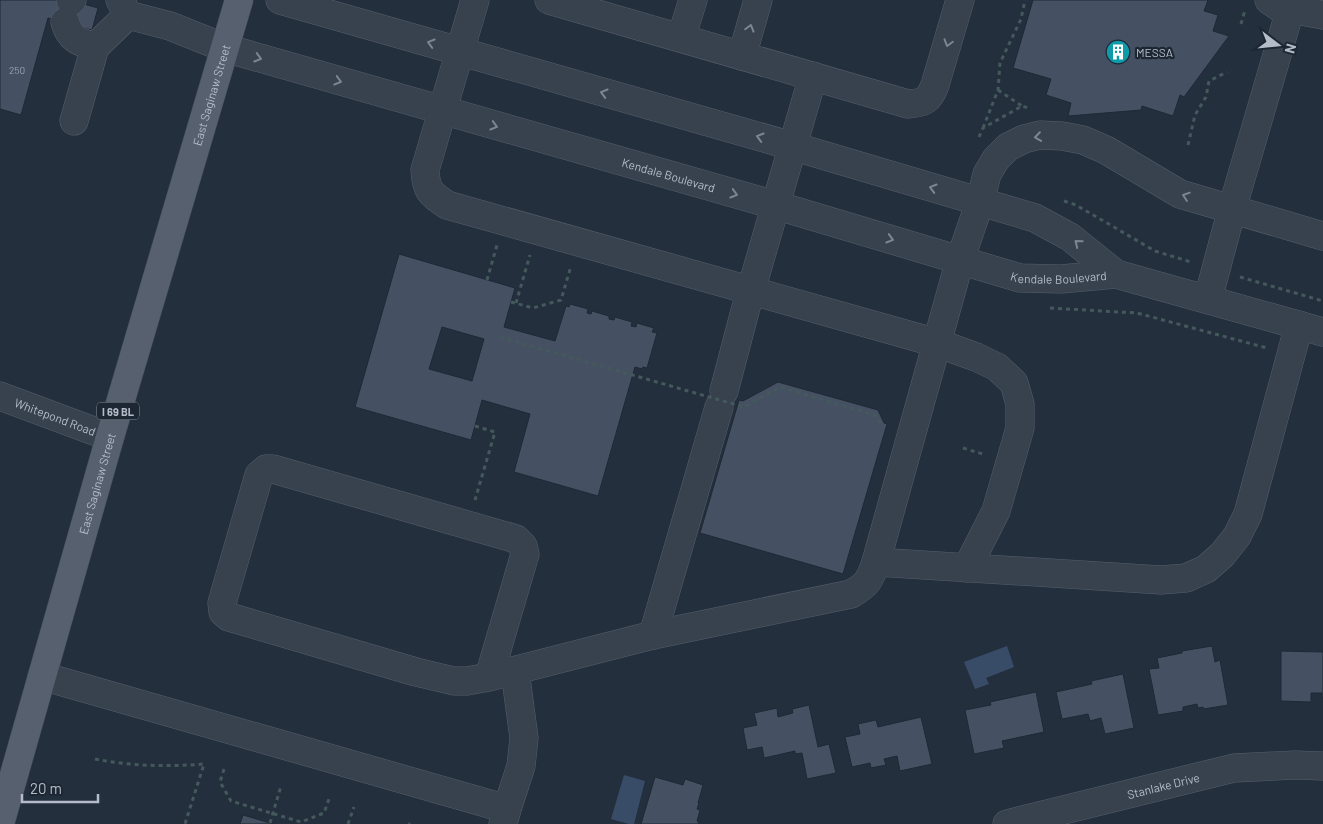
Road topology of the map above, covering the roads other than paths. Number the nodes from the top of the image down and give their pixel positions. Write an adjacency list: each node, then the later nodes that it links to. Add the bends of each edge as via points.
1 (238, 0): 14 (main road, East Saginaw Street / I 69 BL)
2 (280, 0): 15 (street, Kendale Boulevard, one-way to 2)
3 (475, 0): 15 (street)
4 (549, 0): 12 (street)
5 (693, 0): 12 (street)
6 (758, 0): 16 (street, one-way to 6)
7 (960, 0): 17 (street, one-way to 17, via 936,85 926,100 908,104)
8 (124, 7): 13 (street); 14 (street, Kendale Boulevard)
9 (1279, 7): 11 (street); 23 (street)
10 (69, 8): 13 (street, via 67,31 80,42)
11 (1323, 15)
12 (681, 38): 16 (street)
13 (95, 47): 19 (street)
14 (225, 48): 18 (street, Kendale Boulevard, one-way to 18); 32 (main road, East Saginaw Street / I 69 BL)
15 (460, 52): 18 (street); 20 (street, Kendale Boulevard, one-way to 15)
16 (742, 56): 17 (street)
17 (813, 76): 20 (street)
18 (442, 111): 22 (street, Kendale Boulevard, one-way to 22); 27 (street, via 425,170 426,184 434,197 447,205)
19 (74, 122)
20 (792, 146): 21 (street, Kendale Boulevard, one-way to 20); 22 (street)
21 (980, 202): 23 (street, one-way to 21, via 1180,194 1083,140 1040,135 1008,147 996,160 987,174); 25 (street); 26 (street, Kendale Boulevard, one-way to 21, via 1070,236 1035,218)
22 (775, 205): 25 (street, Kendale Boulevard, one-way to 25); 27 (street)
23 (1232, 209): 24 (street); 28 (street)
24 (1323, 236)
25 (960, 260): 26 (street, Kendale Boulevard, via 1020,278 1061,279); 30 (street)
26 (1116, 274): 28 (street, Kendale Boulevard)
27 (751, 290): 30 (street); 35 (street)
28 (1208, 299): 29 (street, Kendale Boulevard)
29 (1311, 329): 34 (street, via 1248,514 1237,536 1206,569 1186,578 1161,580)
30 (937, 343): 33 (street); 34 (street, via 997,367 1014,382 1020,404 1020,428 996,511)
31 (0, 396): 32 (street, Whitepond Road)
32 (110, 437): 37 (main road, East Saginaw Street / I 69 BL)
33 (876, 562): 34 (street); 35 (street, via 864,587 852,594)
34 (967, 568)
35 (654, 635): 36 (street)
36 (515, 671): 38 (street); 40 (street, via 524,738 521,766)
37 (42, 676): 40 (street); 41 (main road, East Saginaw Street / I 69 BL)
38 (489, 677): 38 (street, via 454,682 229,617 223,612 222,603 258,475 266,469 273,469 516,539 525,554)
39 (1323, 766): 42 (street, Stanlake Drive, via 1234,768)
40 (505, 817)
41 (0, 824)
42 (1007, 824)

